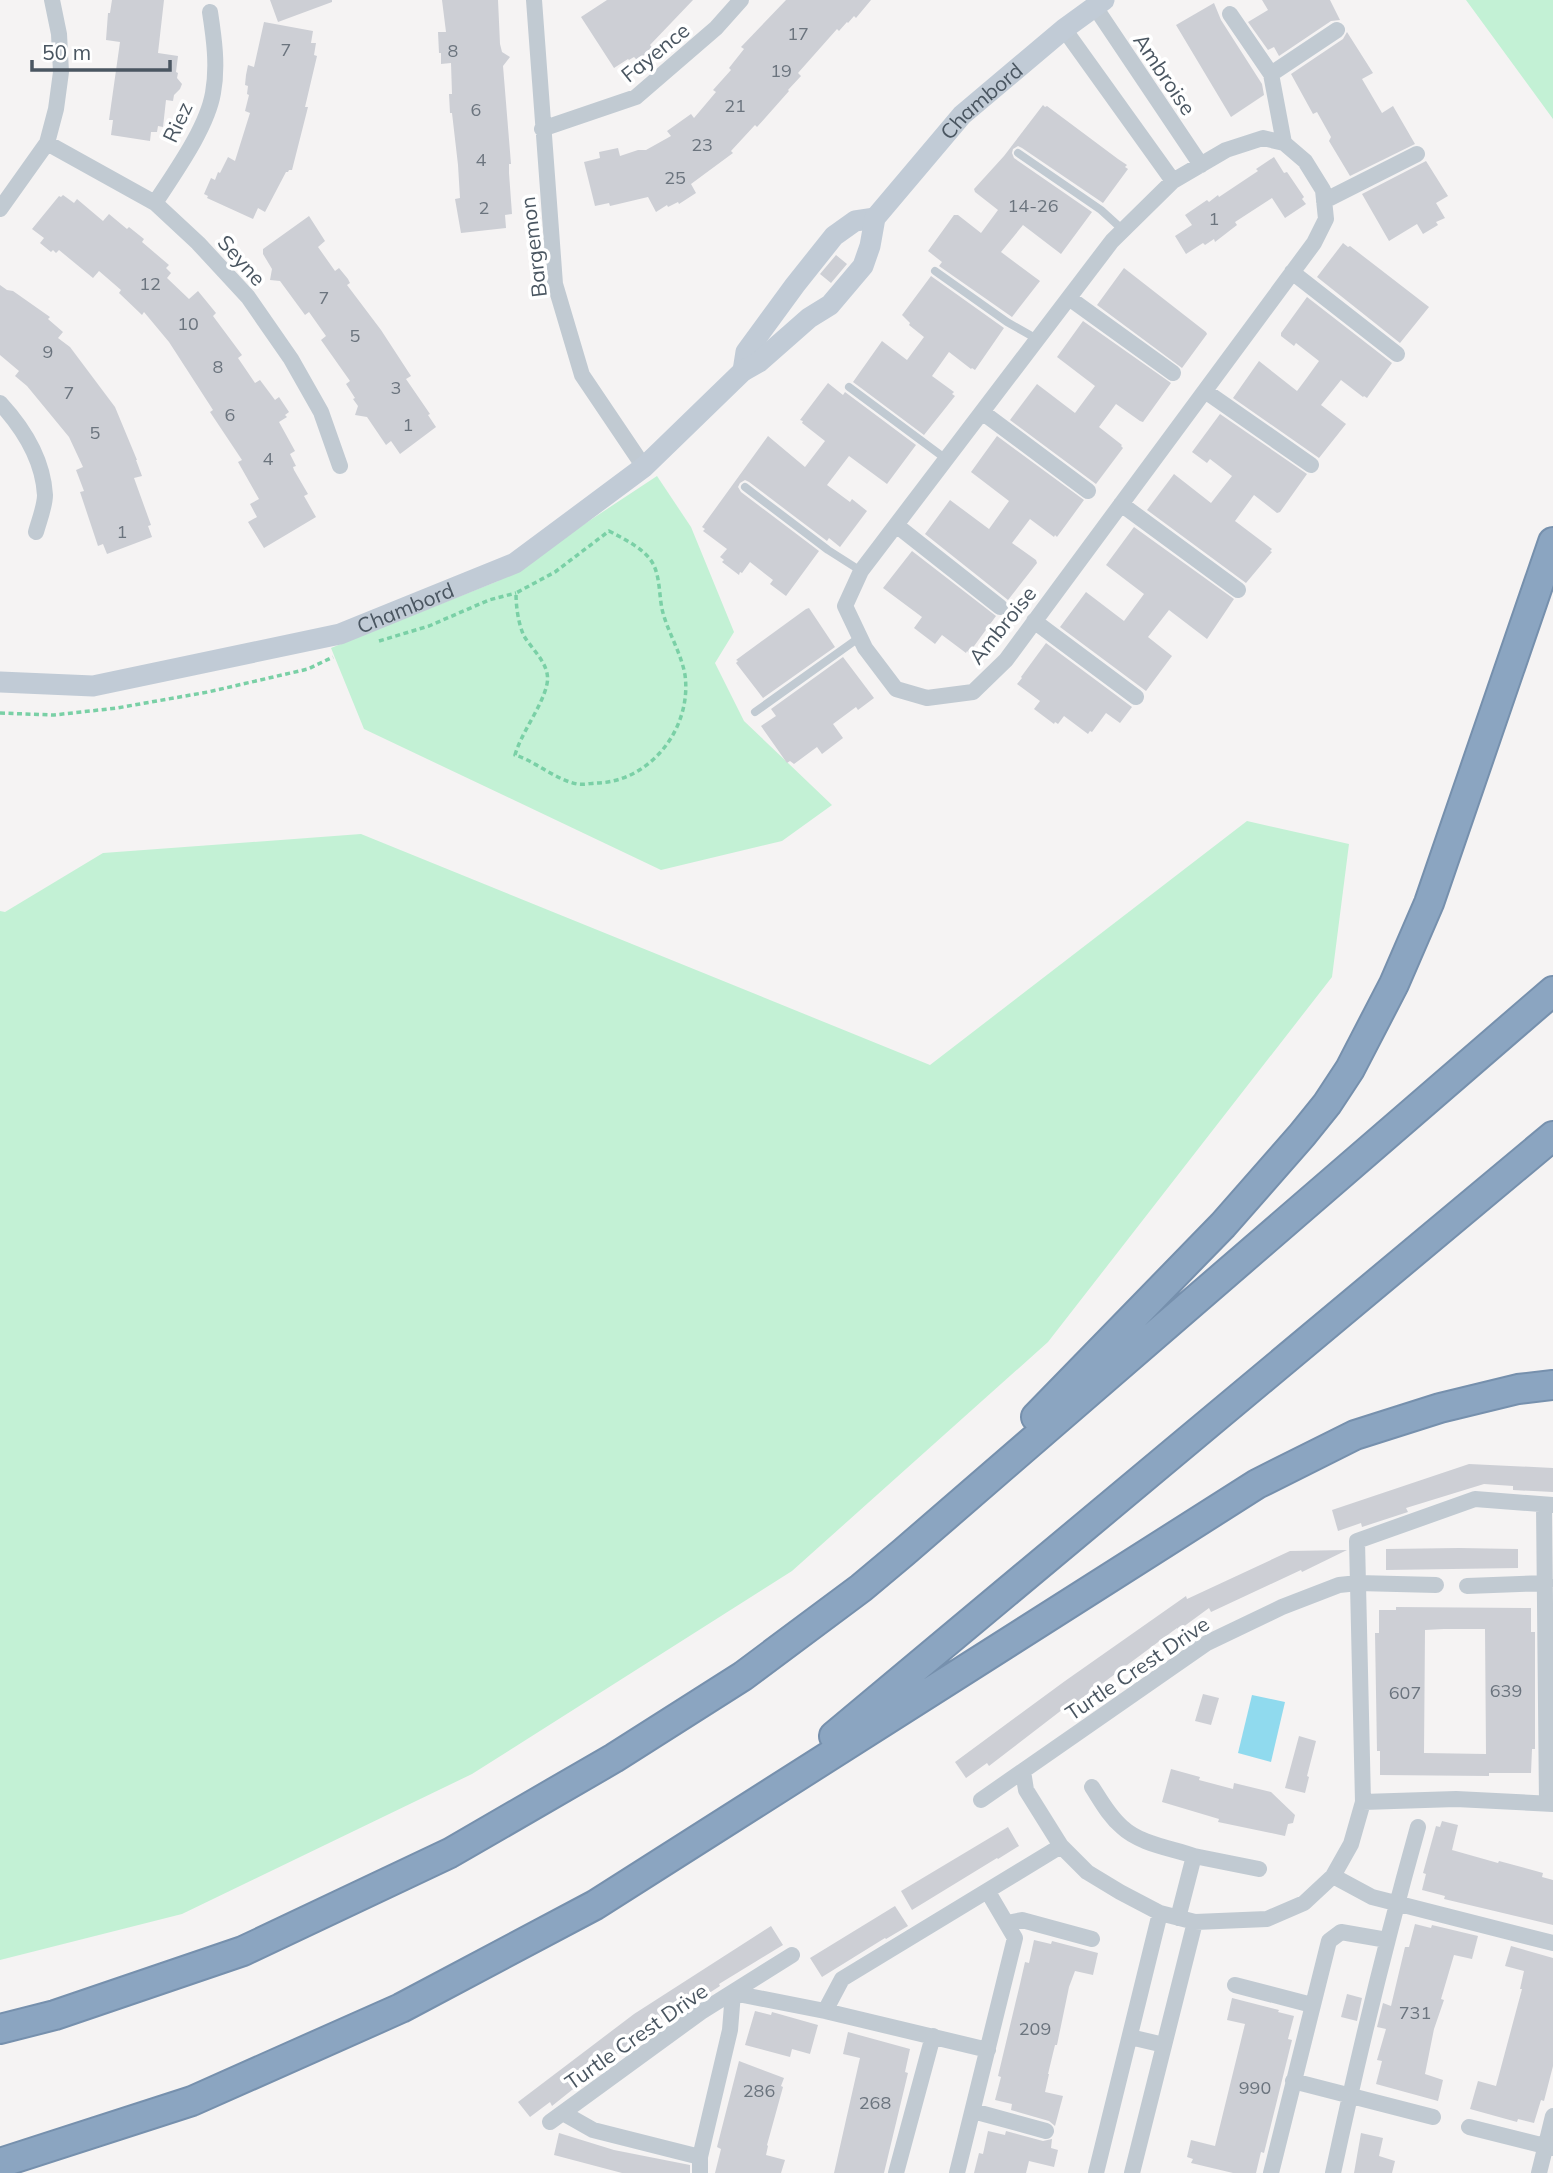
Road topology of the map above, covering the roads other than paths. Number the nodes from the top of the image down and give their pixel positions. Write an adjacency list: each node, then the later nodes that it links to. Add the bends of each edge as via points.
1 (52, 0): 11 (street, via 60,34 61,72)
2 (534, 0): 10 (street, Bargemon)
3 (741, 0): 10 (street, Fayence, via 716,28 636,97)
4 (1100, 4): 7 (street, Chambord); 15 (street, Ambroise)
5 (210, 12): 18 (street, Riez, via 215,46 213,94 195,136)
6 (1230, 14): 9 (street)
7 (1065, 29): 16 (street); 20 (street, Chambord, via 962,115)
8 (1336, 30): 9 (street)
9 (1270, 74): 12 (street)
10 (542, 129): 38 (street, Bargemon, via 555,284 582,375)
11 (47, 143): 18 (street, Seyne); 19 (street)
12 (1284, 143): 15 (street, Ambroise, via 1263,138 1226,150); 17 (street, via 1305,161 1323,190)
13 (1018, 153): 21 (lane)
14 (1417, 154): 17 (street)
15 (1200, 165): 16 (street, Ambroise)
16 (1173, 181): 21 (street, Ambroise)
17 (1324, 201): 23 (street, Ambroise, via 1326,219)
18 (155, 203): 36 (street, Seyne, via 248,297 321,412)
19 (0, 209)
20 (865, 220): 24 (street, Chambord, via 834,236); 26 (street, Chambord, via 870,246 863,266)
21 (1123, 230): 25 (street, Ambroise)
22 (935, 271): 27 (lane)
23 (1292, 272): 28 (street); 32 (street, Ambroise)
24 (795, 285): 26 (street); 29 (street, Chambord, via 746,352)
25 (1069, 298): 27 (street, Ambroise); 30 (street)
26 (825, 308): 29 (street, Chambord)
27 (1037, 339): 34 (street, Ambroise)
28 (1397, 354)
29 (743, 371): 38 (street, Chambord)
30 (1173, 373)
31 (849, 387): 35 (lane)
32 (1205, 391): 37 (street); 41 (street, Ambroise)
33 (0, 403): 43 (street, via 17,421 37,460 45,496)
34 (982, 412): 35 (street, Ambroise); 40 (street)
35 (946, 459): 42 (street, Ambroise)
36 (340, 466)
37 (1311, 466)
38 (644, 467): 50 (street, Chambord, via 515,562 340,634 93,686)
39 (745, 486): 45 (lane)
40 (1088, 491)
41 (1121, 504): 46 (street); 48 (street, Ambroise)
42 (896, 525): 45 (street, Ambroise); 47 (street)
43 (36, 532)
44 (1553, 542): 57 (highway, via 1429,903 1394,984 1328,1104 1223,1225)
45 (861, 571): 49 (street, Ambroise, via 845,606)
46 (1238, 590)
47 (1000, 607)
48 (1034, 621): 49 (street, Ambroise, via 1006,660 974,692 927,698 896,689); 51 (street)
49 (860, 638): 52 (lane)
50 (0, 682)
51 (1136, 697)
52 (755, 712)
53 (1553, 991): 57 (highway)
54 (1553, 1136): 67 (highway)
55 (1553, 1385): 67 (highway, via 1440,1408 1355,1435 1257,1484)
56 (1548, 1505): 58 (street, via 1475,1499 1357,1541); 59 (street)
57 (904, 1552): 87 (highway, via 743,1675 614,1758 450,1853 243,1951)
58 (1358, 1583): 60 (street, Turtle Crest Drive); 62 (street, Turtle Crest Drive, via 1339,1585 1282,1606 1207,1643); 65 (street)
59 (1546, 1583): 61 (street); 66 (street)
60 (1436, 1585)
61 (1467, 1586)
62 (1023, 1771): 64 (street, Turtle Crest Drive); 69 (street, via 1026,1790)
63 (1092, 1787): 70 (street, via 1123,1829)
64 (981, 1800)
65 (1363, 1802): 66 (street, via 1456,1799); 72 (street, via 1351,1844)
66 (1550, 1804)
67 (746, 1810): 100 (highway, via 595,1905 401,2008 192,2101)
68 (1418, 1826): 74 (street)
69 (1061, 1846): 73 (street); 75 (street, via 1087,1872)
70 (1194, 1856): 71 (street); 76 (street)
71 (1258, 1869)
72 (1333, 1876): 74 (street, via 1373,1897); 77 (street, via 1304,1903 1267,1919)
73 (988, 1892): 78 (street); 86 (street, via 842,1979)
74 (1397, 1903): 80 (street); 81 (street)
75 (1160, 1913): 76 (street); 89 (street)
76 (1178, 1917): 77 (street)
77 (1195, 1922): 90 (street)
78 (1007, 1923): 79 (street, via 1022,1920); 91 (street, via 1015,1938)
79 (1092, 1939)
80 (1387, 1940): 85 (street, via 1341,1932 1329,1941); 93 (street)
81 (1553, 1943)
82 (792, 1955): 84 (street, Turtle Crest Drive)
83 (1235, 1985): 85 (street)
84 (733, 1993): 86 (street, Turtle Crest Drive); 101 (street, Turtle Crest Drive, via 730,2030); 101 (street, Turtle Crest Drive, via 556,2118)
85 (1312, 2005): 92 (street)
86 (825, 2011): 88 (street, Turtle Crest Drive)
87 (0, 2029)
88 (933, 2036): 91 (street, Turtle Crest Drive); 102 (street)
89 (1130, 2037): 90 (street); 104 (street)
90 (1164, 2045): 105 (street)
91 (988, 2050): 94 (street)
92 (1293, 2081): 93 (street); 106 (street)
93 (1349, 2096): 96 (street); 107 (street)
94 (972, 2111): 98 (street); 103 (street)
95 (1553, 2116): 99 (street)
96 (1433, 2118)
97 (1469, 2127): 99 (street)
98 (1046, 2131)
99 (1549, 2147): 108 (street)
100 (0, 2163)
101 (701, 2165)
102 (895, 2173)
103 (957, 2173)
104 (1096, 2173)
105 (1132, 2173)
106 (1270, 2173)
107 (1334, 2173)
108 (1539, 2173)

